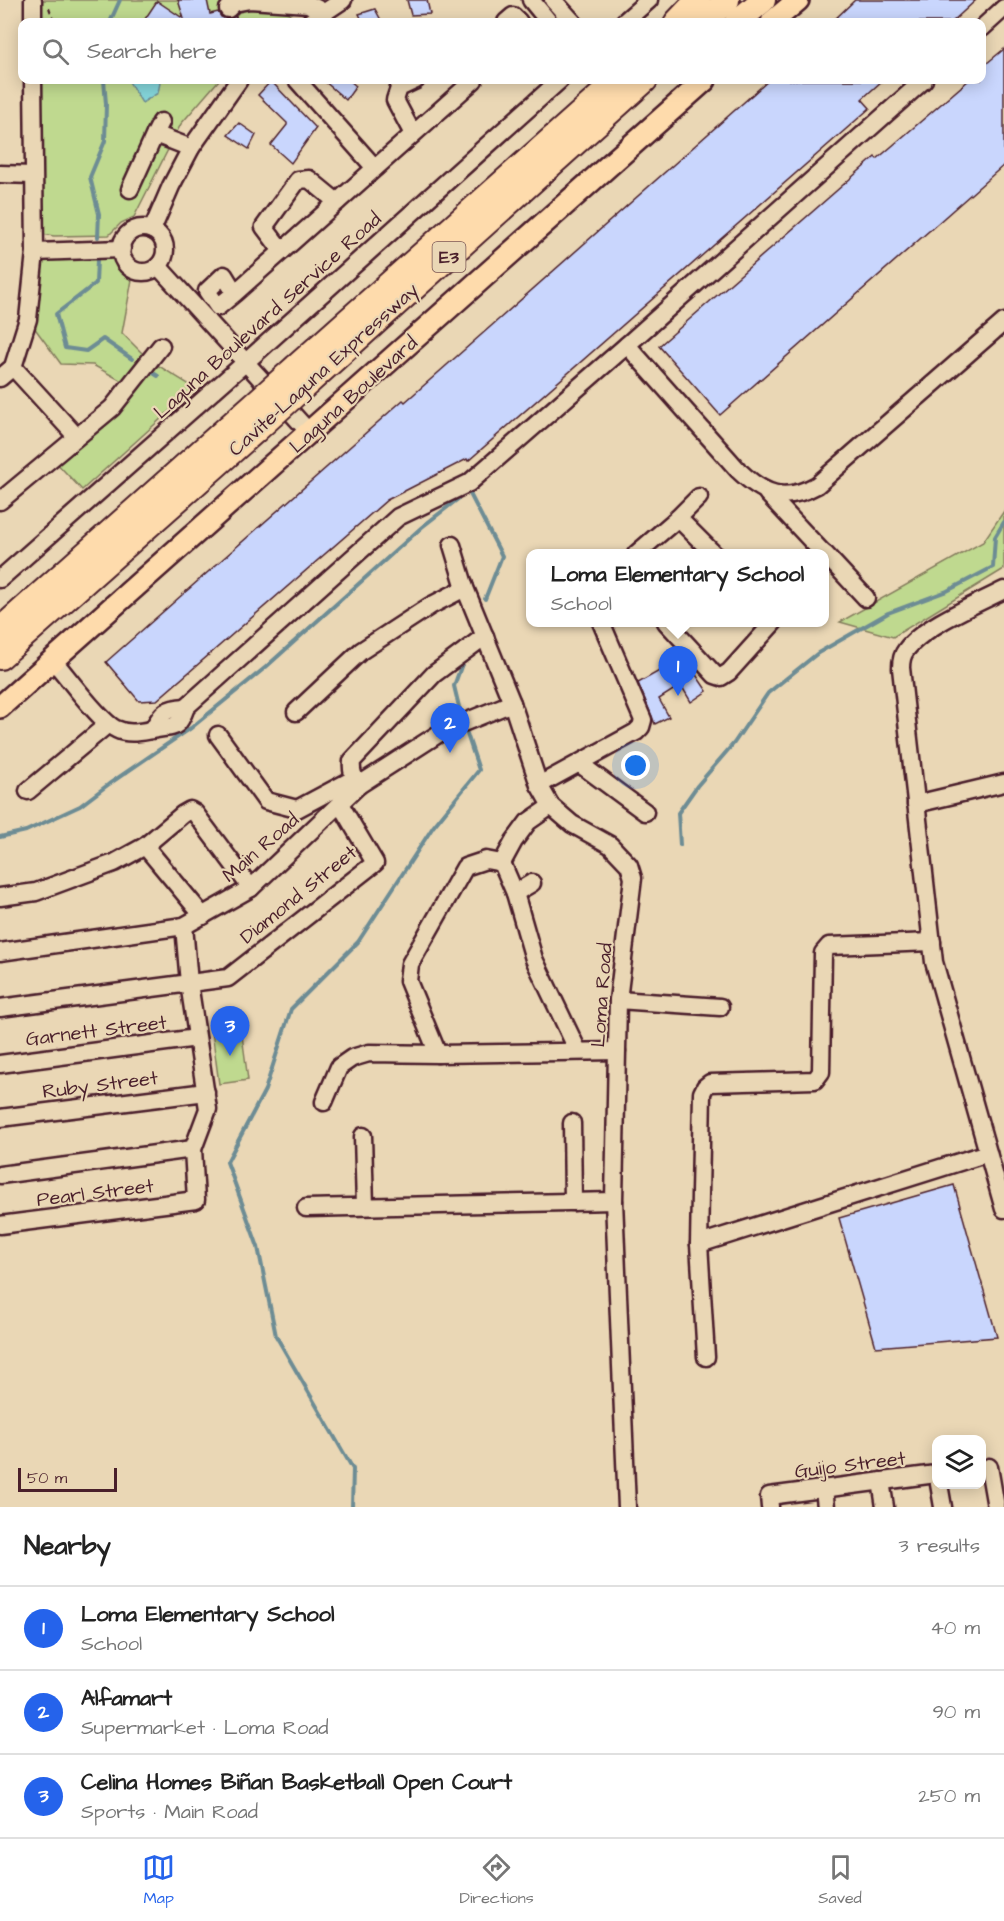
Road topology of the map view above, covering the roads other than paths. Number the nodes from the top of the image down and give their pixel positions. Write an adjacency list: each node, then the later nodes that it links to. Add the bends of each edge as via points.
1 (33, 0): 13 (street)
2 (343, 0): 12 (street)
3 (531, 0): 15 (street)
4 (554, 0): 16 (street)
5 (649, 0): 17 (street)
6 (698, 0): 18 (highway)
7 (727, 0): 19 (highway)
8 (763, 0): 20 (highway)
9 (798, 0): 21 (main road)
10 (1004, 8): 22 (street)
11 (228, 9): 12 (street, via 234,3 250,0 308,4)
12 (324, 12): 14 (street)
13 (33, 18)
14 (316, 18)
15 (546, 18)
16 (570, 18)
17 (629, 18)
18 (681, 18)
19 (708, 18)
20 (742, 18)
21 (777, 18)
22 (986, 24)
23 (33, 84): 37 (street)
24 (236, 84): 34 (street)
25 (301, 84): 35 (street)
26 (408, 84): 33 (street, via 399,88 395,100)
27 (465, 84): 33 (street)
28 (556, 84): 49 (street, Laguna Boulevard Service Road)
29 (614, 84): 51 (highway, Cavite–Laguna Expressway / E3)
30 (640, 84): 51 (highway, Cavite–Laguna Expressway / E3)
31 (700, 84): 53 (main road, Laguna Boulevard)
32 (920, 84): 47 (street)
33 (413, 134): 35 (street)
34 (191, 148): 38 (street, via 158,128); 40 (street)
35 (375, 168): 39 (street)
36 (0, 174): 37 (street)
37 (33, 175): 43 (street)
38 (130, 189)
39 (337, 202): 42 (street); 42 (street, via 309,179 298,180 264,227)
40 (152, 230): 41 (street, via 132,231); 44 (street, via 165,246)
41 (122, 249): 43 (street); 44 (street, via 125,261 134,269 146,271)
42 (282, 251): 45 (street)
43 (35, 252): 50 (street, via 28,319)
44 (158, 266): 49 (street)
45 (235, 293)
46 (1004, 322): 55 (street, via 817,485 803,493)
47 (627, 345): 55 (street, via 738,470); 78 (street, via 468,483 398,517 186,707 172,707 160,715 153,729 144,732 125,732)
48 (161, 346): 54 (street, via 112,408)
49 (246, 362): 53 (street); 64 (street, Laguna Boulevard Service Road)
50 (6, 372): 54 (street)
51 (303, 375): 52 (highway, Cavite–Laguna Expressway / E3, bridge)
52 (248, 423): 71 (highway, Cavite–Laguna Expressway / E3); 73 (highway, Cavite–Laguna Expressway / E3)
53 (309, 432): 74 (main road, Laguna Boulevard)
54 (76, 436): 57 (street)
55 (767, 493): 62 (street)
56 (699, 497): 58 (street)
57 (0, 501)
58 (678, 518): 60 (street); 61 (street)
59 (452, 545): 65 (street, Loma Road)
60 (642, 549)
61 (709, 549)
62 (820, 549)
63 (829, 558): 67 (street)
64 (0, 579)
65 (465, 588): 72 (street, Loma Road); 77 (street, via 361,651)
66 (1004, 590): 85 (street, via 928,630 904,654 901,668)
67 (866, 598)
68 (604, 627): 80 (street, via 643,720 636,732)
69 (671, 627): 70 (street, via 715,675 721,676)
70 (770, 627)
71 (0, 630)
72 (485, 636): 75 (street, Loma Road); 84 (street, via 434,674 352,761)
73 (0, 657)
74 (53, 660): 76 (main road, Laguna Boulevard); 78 (street)
75 (512, 703): 82 (street, Loma Road); 84 (street, via 443,731)
76 (0, 707)
77 (296, 712)
78 (108, 724): 83 (street)
79 (218, 735): 84 (street, via 266,801 297,809)
80 (580, 764): 82 (street); 87 (street)
81 (1004, 783): 85 (street)
82 (539, 785): 86 (street, Loma Road)
83 (28, 791)
84 (350, 791): 91 (street, Main Road); 98 (street, Diamond Street, via 375,863 228,978)
85 (916, 804): 96 (street)
86 (551, 806): 89 (street, via 528,822); 99 (street, Loma Road, via 572,824 610,846 629,865 633,878)
87 (645, 812)
88 (145, 846): 91 (street, via 190,810); 93 (street, via 114,863 36,892); 94 (street)
89 (502, 863): 92 (street); 105 (street, via 486,860 465,867 410,964 408,981)
90 (532, 883): 92 (street)
91 (251, 888): 94 (street, Main Road)
92 (515, 893): 103 (street, via 534,959)
93 (0, 897)
94 (203, 916): 95 (street, Main Road)
95 (184, 926): 97 (street, Main Road); 98 (street)
96 (932, 942): 113 (street, via 937,975); 121 (street, via 825,949 821,1072 814,1080 710,1083 705,1087)
97 (0, 952)
98 (189, 983): 101 (street); 102 (street)
99 (618, 1000): 100 (street); 104 (street, Loma Road)
100 (720, 1007)
101 (0, 1008)
102 (197, 1038): 106 (street, Garnett Street); 107 (street)
103 (578, 1051): 104 (street); 105 (street)
104 (617, 1051): 115 (street, Loma Road)
105 (438, 1054): 108 (street, via 369,1053 352,1058 339,1067)
106 (0, 1064)
107 (206, 1092): 109 (street, Ruby Street); 112 (street, via 208,1109)
108 (324, 1102)
109 (0, 1118)
110 (572, 1123): 116 (street)
111 (363, 1136): 117 (street)
112 (193, 1149): 114 (street); 120 (street, Pearl Street, via 196,1200)
113 (988, 1153): 119 (street); 121 (street)
114 (0, 1175)
115 (614, 1201): 116 (street); 129 (street, Loma Road)
116 (573, 1202): 117 (street)
117 (365, 1206): 118 (street)
118 (306, 1208)
119 (1004, 1209)
120 (0, 1225)
121 (699, 1244): 122 (street)
122 (706, 1357)
123 (992, 1467): 133 (street)
124 (932, 1475): 125 (street, Guijo Street)
125 (881, 1481): 126 (street, Guijo Street); 131 (street)
126 (824, 1489): 128 (street, Guijo Street); 130 (street)
127 (940, 1489): 132 (street)
128 (769, 1501)
129 (627, 1507)
130 (826, 1507)
131 (885, 1507)
132 (943, 1507)
133 (996, 1507)

